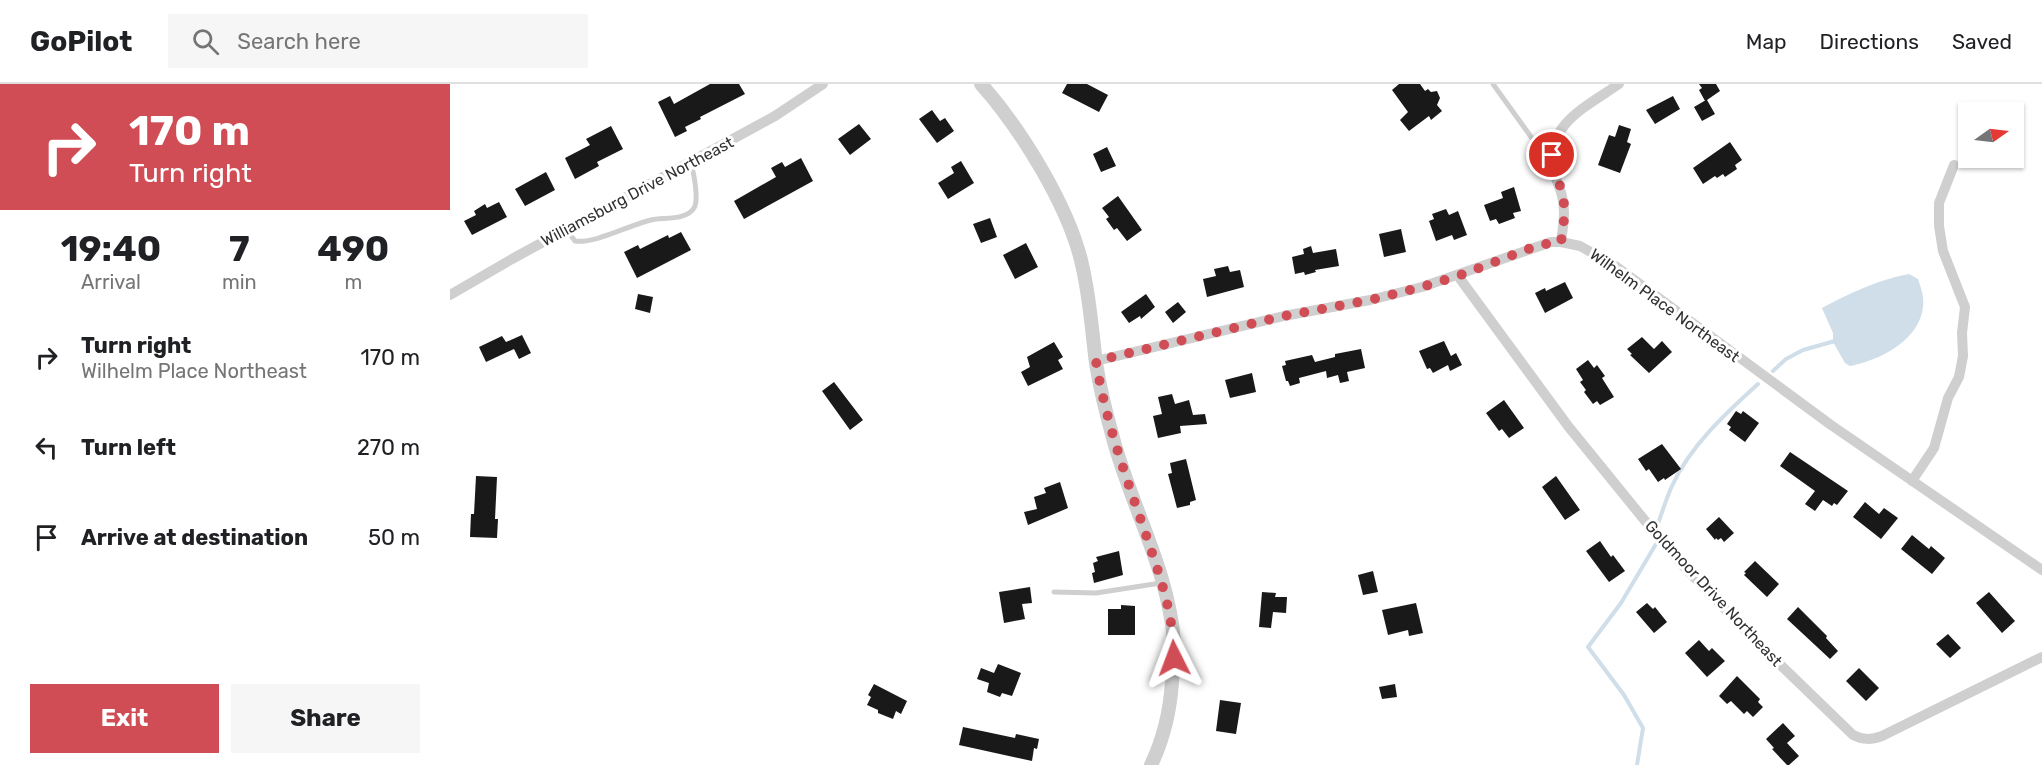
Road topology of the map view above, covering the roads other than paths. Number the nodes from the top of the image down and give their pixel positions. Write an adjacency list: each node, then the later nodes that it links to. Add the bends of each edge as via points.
1 (823, 84): 6 (street, Williamsburg Drive Northeast, via 775,116)
2 (981, 84): 12 (street, via 1026,144 1072,232 1084,270)
3 (1493, 84): 5 (lane, via 1534,141)
4 (1619, 84): 5 (street, via 1575,114)
5 (1551, 149): 9 (street, via 1563,198)
6 (690, 162): 8 (street, Williamsburg Drive Northeast); 8 (lane, via 696,202 694,209 684,216 648,221 583,242 575,241)
7 (1954, 165): 13 (street, via 1940,203 1940,226 1943,251 1965,307 1963,356 1934,448)
8 (566, 230): 11 (street, Williamsburg Drive Northeast)
9 (1561, 242): 10 (street, Wilhelm Place Northeast, via 1539,245); 13 (street, Wilhelm Place Northeast, via 1580,246 1614,265)
10 (1458, 276): 12 (street, Wilhelm Place Northeast, via 1370,300 1284,316); 17 (street, Goldmoor Drive Northeast, via 1568,426 1655,533 1852,735 1860,739 1882,736)
11 (450, 295)
12 (1096, 361): 15 (street, via 1114,442)
13 (1912, 481): 14 (street, Wilhelm Place Northeast)
14 (2042, 570)
15 (1163, 583): 16 (lane, via 1096,593); 18 (street, via 1172,621 1171,709)
16 (1054, 592)
17 (2042, 657)
18 (1151, 765)

